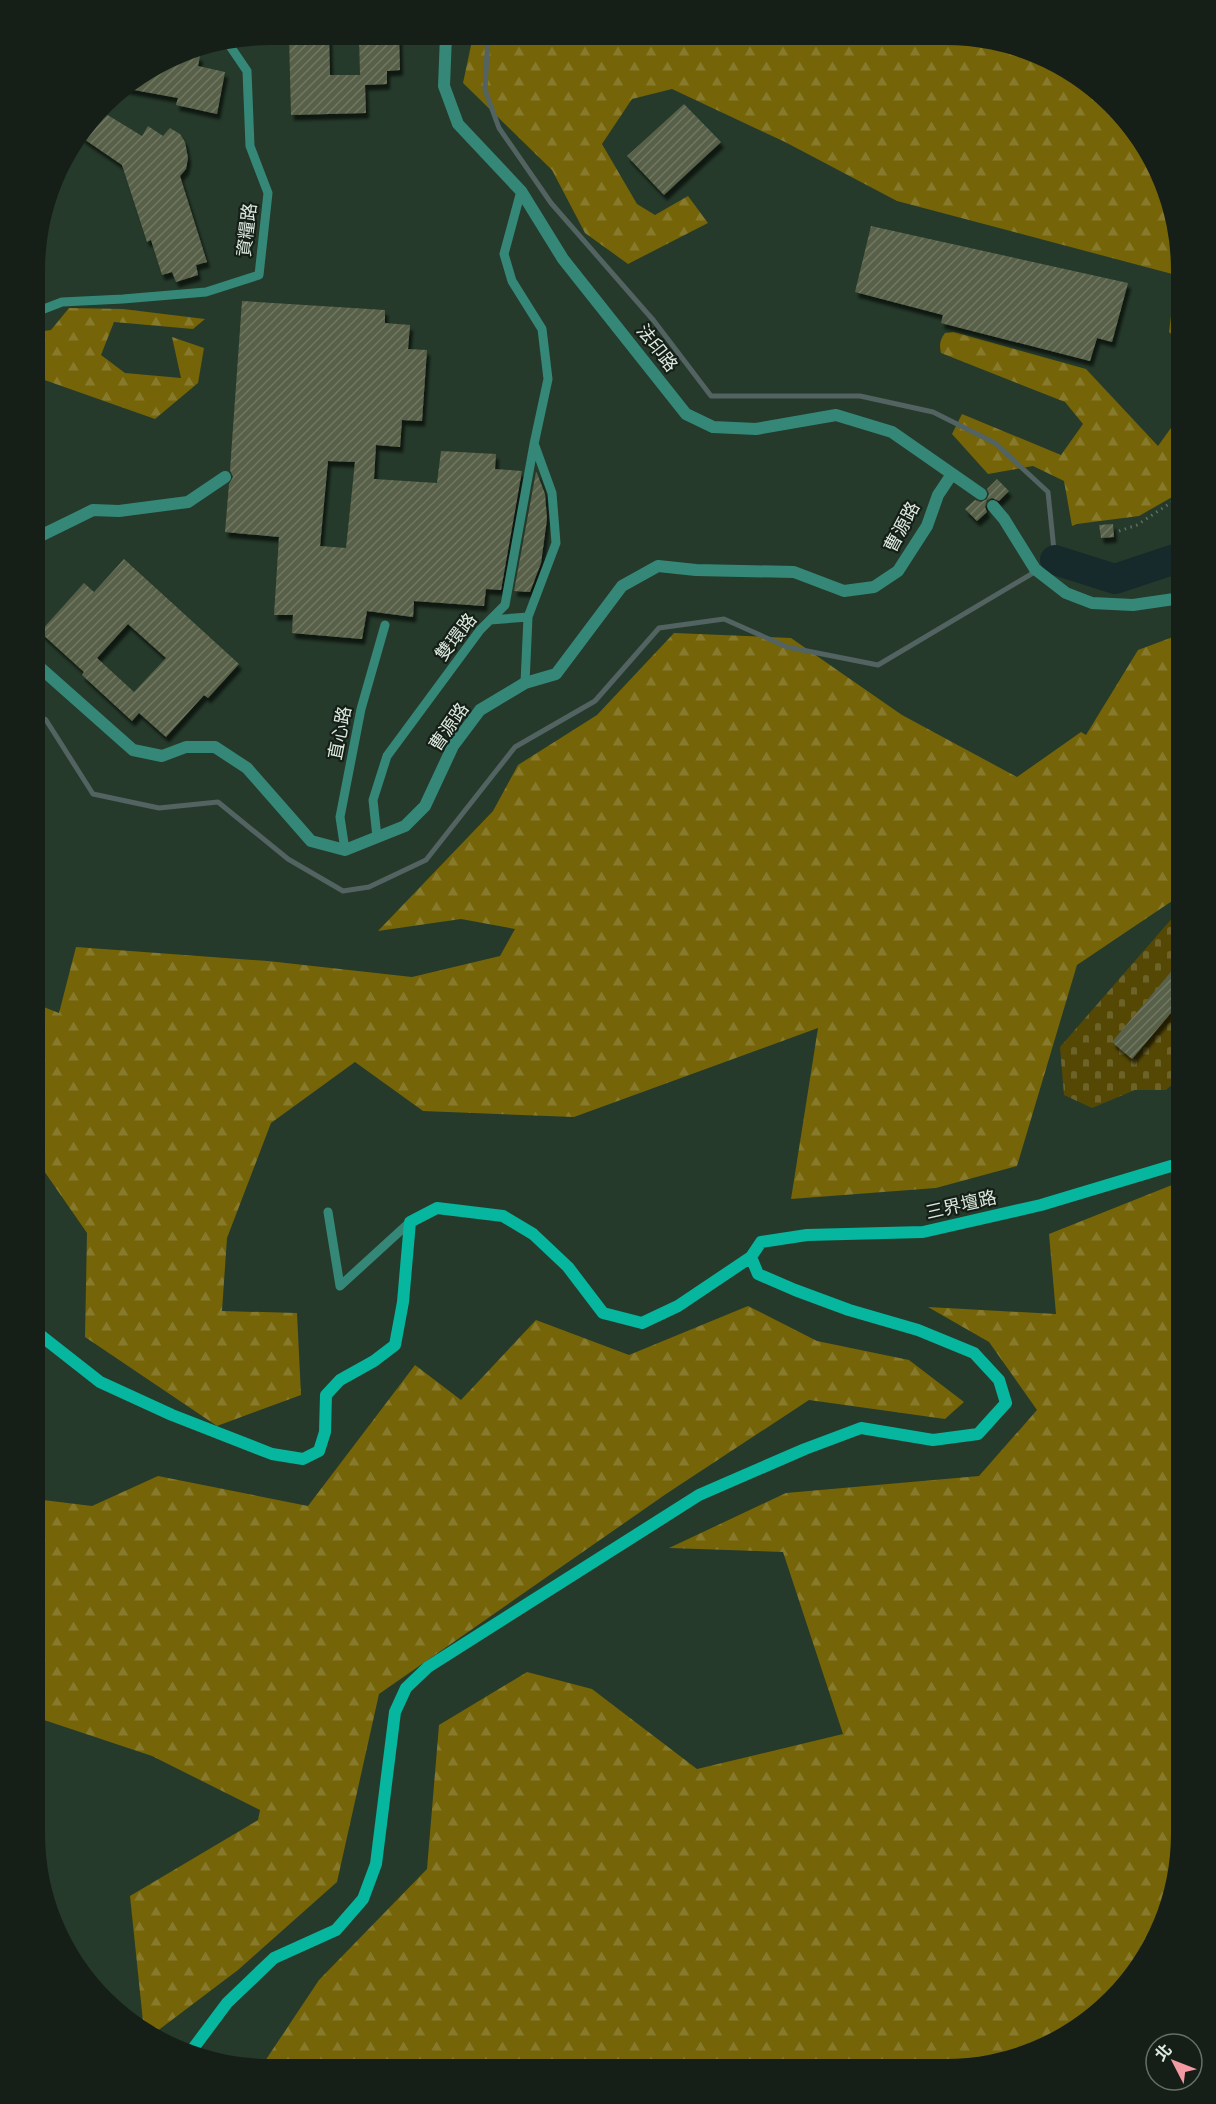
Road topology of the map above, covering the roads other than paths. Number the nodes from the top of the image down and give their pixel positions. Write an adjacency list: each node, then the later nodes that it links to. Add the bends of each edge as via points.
1 (446, 45): 3 (street, 法印路, via 444,86 458,124)
2 (232, 48): 4 (lane, 資糧路, via 247,71 250,146 268,193 258,275 206,292 62,302)
3 (521, 191): 5 (lane, 雙環路, via 504,254 513,281 542,329 548,380); 6 (street, 法印路, via 563,259 686,414 713,427 756,429 836,415 892,432)
4 (45, 309)
5 (534, 444): 12 (lane, via 552,493 556,543); 13 (lane, 雙環路, via 505,605)
6 (952, 474): 8 (street, 法印路); 16 (street, 曹源路, via 938,495 927,526 898,571 874,587 844,591 795,572 658,566 622,586 556,674)
7 (225, 477): 10 (street, via 188,502 119,511 93,510)
8 (981, 494)
9 (993, 506): 11 (street, via 1035,569 1066,593 1092,603 1133,605)
10 (45, 533)
11 (1171, 599)
12 (528, 617): 13 (lane); 16 (lane)
13 (490, 620): 17 (lane, 雙環路, via 387,756 373,800)
14 (385, 625): 18 (lane, 直心路, via 361,709 340,817)
15 (45, 672): 18 (street, via 133,750 162,756 186,747 215,747 247,768 311,841)
16 (525, 684): 17 (street, 曹源路, via 480,710 453,746 426,806 405,826)
17 (377, 837): 18 (street, 曹源路)
18 (345, 850)
19 (1171, 1166): 22 (street, 三界壇路, via 1041,1205 923,1232 777,1238 760,1242)
20 (328, 1212): 21 (lane, via 340,1286)
21 (410, 1222): 22 (street, 三界壇路, via 437,1208 503,1216 533,1234 568,1267 603,1313 642,1323 678,1306); 23 (street, via 403,1302 394,1346 340,1380 326,1395 325,1432 319,1451 303,1459 272,1454 222,1436 100,1382)
22 (751, 1257): 24 (street, via 758,1274 974,1353 999,1380 1006,1403 978,1434 933,1440 861,1428 699,1495 428,1667 406,1688 395,1713 375,1864 363,1899 336,1930 274,1958 227,2003)
23 (45, 1339)
24 (195, 2046)

